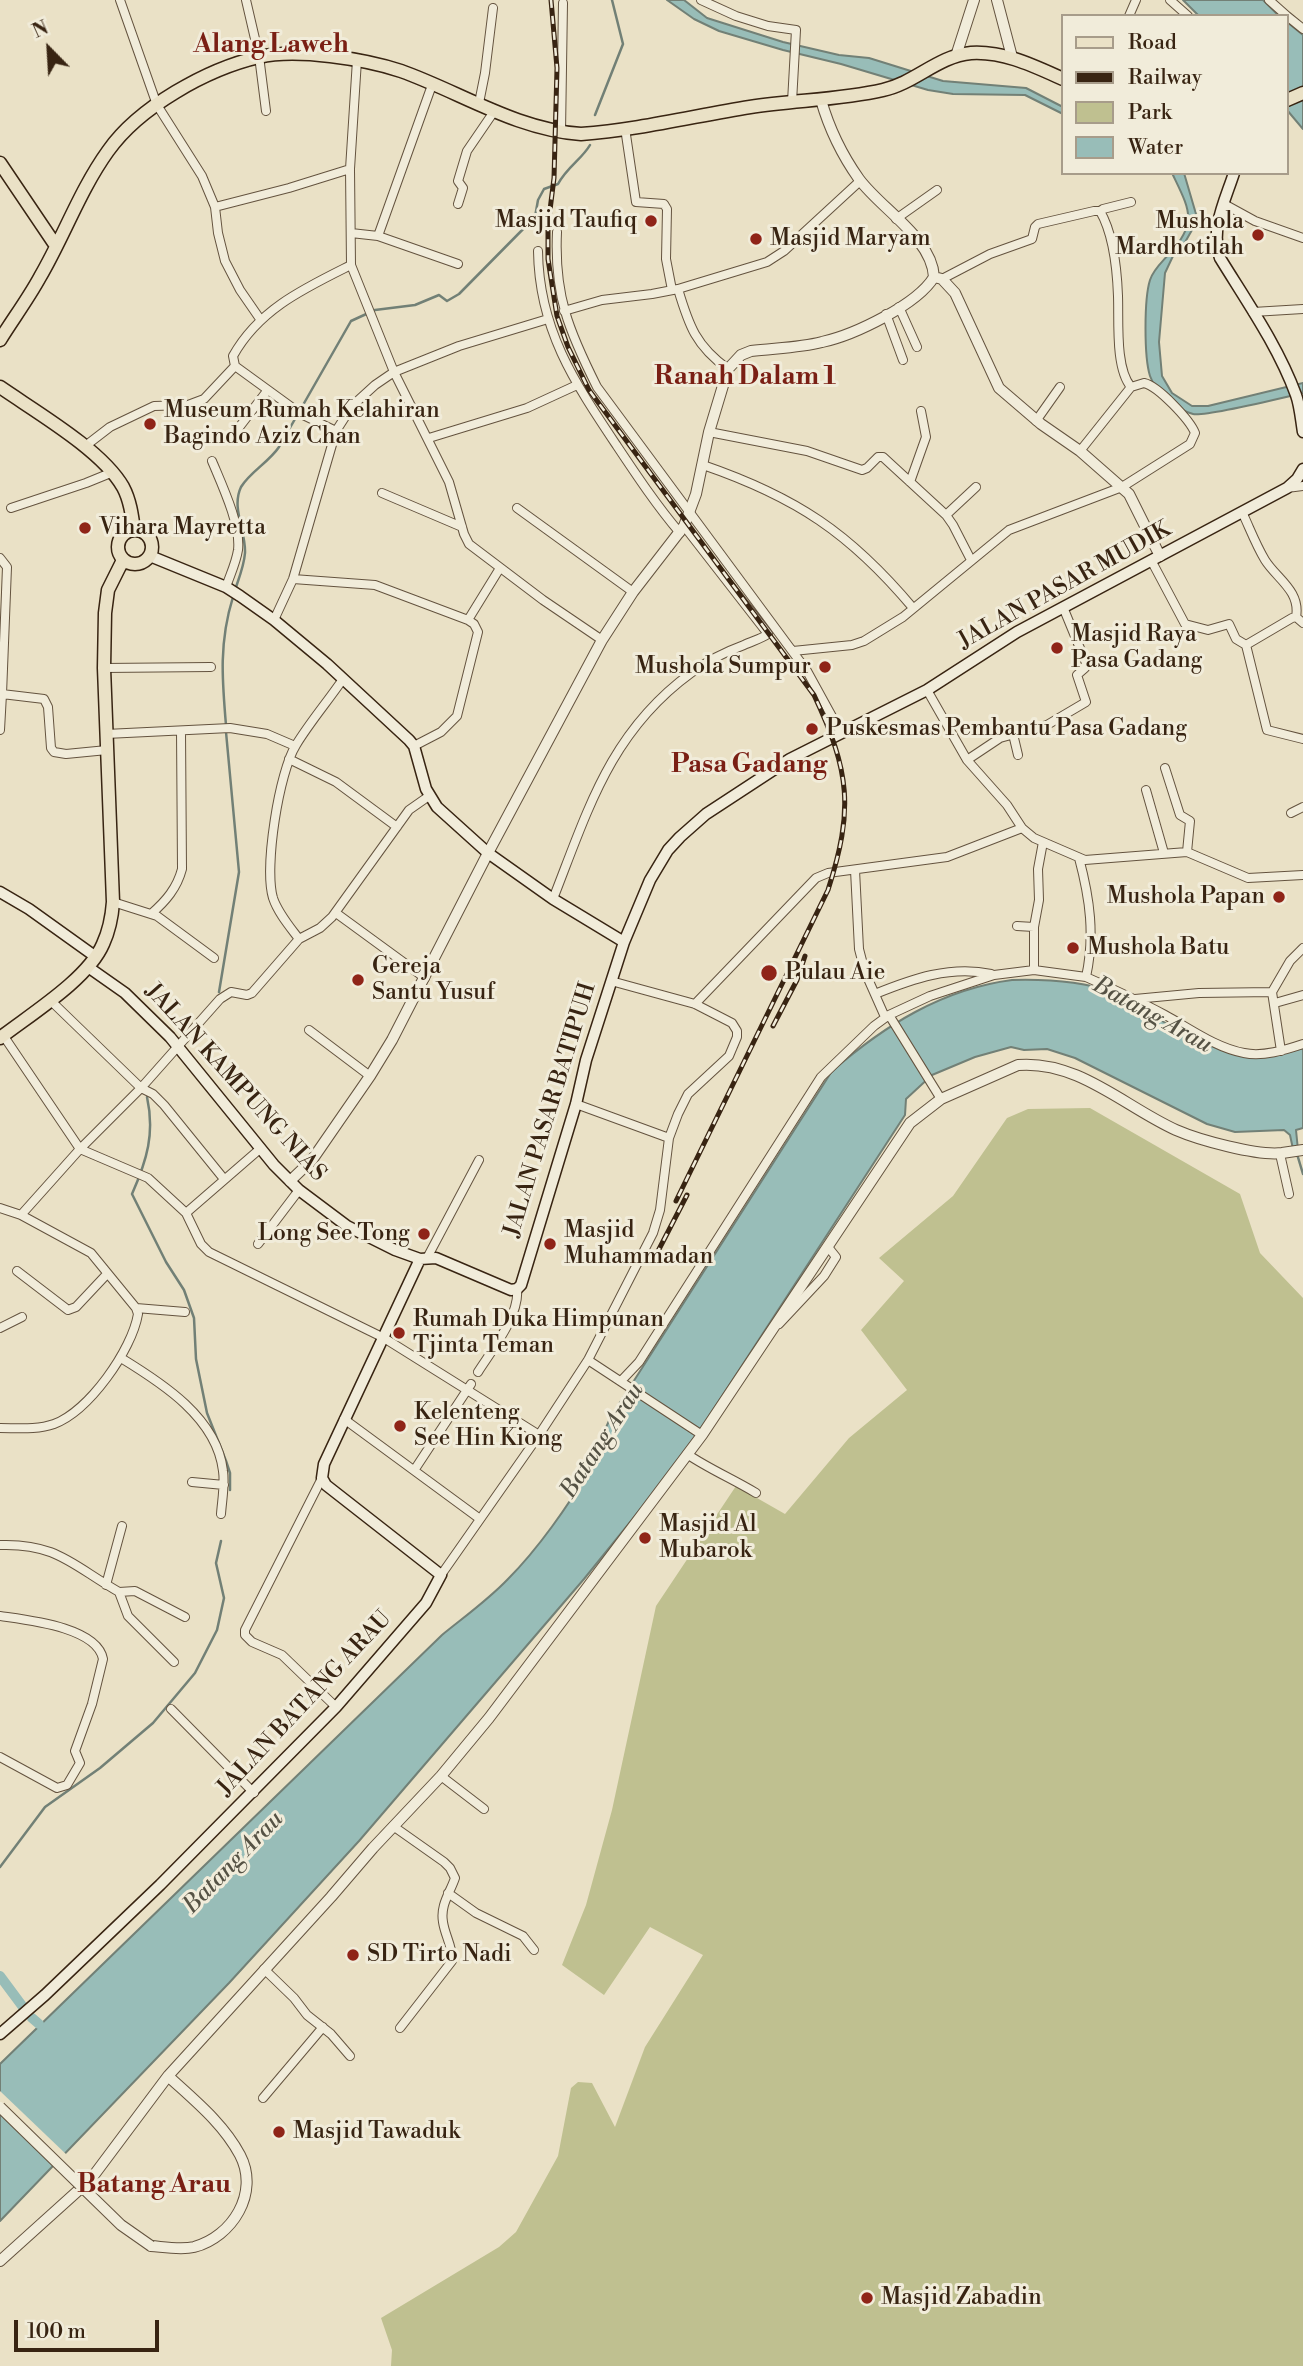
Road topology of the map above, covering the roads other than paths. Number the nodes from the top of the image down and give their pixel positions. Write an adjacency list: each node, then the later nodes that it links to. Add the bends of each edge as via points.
1 (120, 0): 23 (street)
2 (246, 0): 14 (street)
3 (701, 0): 21 (street, via 736,16 797,31)
4 (974, 0): 15 (street)
5 (998, 0): 16 (street)
6 (1170, 0): 10 (street)
7 (1269, 0): 11 (street)
8 (563, 3): 27 (street)
9 (493, 8): 22 (street)
10 (1186, 14)
11 (1285, 14)
12 (1289, 18): 13 (street)
13 (1303, 29)
14 (259, 56): 17 (main road); 23 (main road, via 200,79); 25 (street)
15 (950, 57): 16 (main road, via 989,53); 20 (main road, via 886,90)
16 (1012, 57): 18 (main road)
17 (357, 60): 19 (main road); 29 (street)
18 (1062, 79)
19 (432, 85): 22 (main road); 41 (street)
20 (821, 100): 21 (main road); 31 (street)
21 (792, 102): 26 (main road)
22 (479, 103): 24 (main road)
23 (157, 105): 36 (street, via 202,176); 43 (main road, via 108,150)
24 (495, 110): 27 (main road); 34 (street, via 464,156)
25 (266, 111)
26 (625, 128): 27 (main road); 48 (street, via 636,202 662,204 667,209 666,259)
27 (561, 132)
28 (0, 163): 43 (main road)
29 (350, 169): 36 (street); 40 (street)
30 (1233, 175): 35 (main road)
31 (860, 181): 38 (street); 48 (street, via 776,257)
32 (937, 190): 38 (street)
33 (1130, 202): 37 (street)
34 (458, 204)
35 (1224, 204): 42 (street); 52 (main road, via 1216,227 1216,246)
36 (215, 207): 54 (street, via 225,261)
37 (1100, 211): 47 (street, via 1038,224 1032,239); 65 (street, via 1116,266 1120,346 1124,376)
38 (897, 219): 47 (street, via 921,244)
39 (557, 232): 51 (street, via 557,281)
40 (351, 233): 41 (street); 46 (street)
41 (377, 236): 45 (street)
42 (1303, 238)
43 (55, 246): 56 (main road)
44 (538, 251): 55 (street)
45 (458, 264)
46 (351, 265): 54 (street); 61 (street)
47 (938, 278): 49 (street); 69 (street, via 955,293 999,388)
48 (675, 289): 51 (street); 60 (street, via 694,335)
49 (899, 307): 53 (street); 57 (street)
50 (1303, 309): 52 (street)
51 (564, 311): 89 (street, via 597,387)
52 (1253, 312): 67 (main road)
53 (886, 314): 58 (street); 60 (street, via 822,342 751,351)
54 (260, 318): 59 (street, via 233,356)
55 (548, 319): 61 (street); 62 (street)
56 (0, 340)
57 (917, 347)
58 (902, 360)
59 (234, 366): 66 (street); 75 (street, via 204,399 145,410 110,427)
60 (728, 369): 72 (street)
61 (394, 372): 71 (street, via 352,406); 74 (street)
62 (577, 385): 74 (street, via 527,408); 93 (street, via 641,482)
63 (0, 387): 75 (main road)
64 (1060, 387): 69 (street)
65 (1131, 387): 76 (street); 84 (street, via 1153,386 1191,424 1195,436 1184,448)
66 (267, 391): 70 (street); 71 (street)
67 (1299, 397): 73 (main road)
68 (921, 411): 81 (street, via 926,437)
69 (1036, 421): 76 (street)
70 (237, 430)
71 (336, 431): 101 (street)
72 (709, 432): 78 (street); 81 (street, via 807,451 862,470 881,457)
73 (1303, 432)
74 (429, 438): 92 (street, via 453,491)
75 (84, 447): 80 (main road)
76 (1080, 451): 84 (street)
77 (212, 461): 102 (street, via 238,542)
78 (703, 465): 89 (street); 105 (street, via 757,485 836,531)
79 (1303, 469): 85 (main road, JALAN PASAR MUDIK)
80 (113, 472): 87 (street); 94 (main road, via 128,497)
81 (910, 482): 91 (street)
82 (1303, 486): 85 (street)
83 (976, 487): 91 (street)
84 (1122, 487): 97 (street); 99 (street, via 1016,527)
85 (1287, 488): 90 (main road, JALAN PASAR MUDIK)
86 (382, 493): 92 (street)
87 (11, 508)
88 (517, 508): 103 (street)
89 (690, 514): 93 (street); 111 (street)
90 (1243, 514): 97 (main road, JALAN PASAR MUDIK); 108 (street, via 1266,562 1296,601)
91 (946, 516): 99 (street)
92 (462, 527): 100 (street, via 473,549)
93 (682, 529): 103 (street); 144 (street, via 768,634 693,671 628,735 606,771)
94 (134, 530): 95 (main road, via 150,538); 98 (main road, via 118,541)
95 (150, 556): 98 (main road, via 140,564); 102 (main road)
96 (0, 558): 116 (street, via 6,567)
97 (1155, 558): 104 (main road, JALAN PASAR MUDIK); 110 (street, via 1185,624 1208,630 1229,624 1236,639)
98 (122, 560): 113 (main road, via 106,601)
99 (971, 560): 105 (street)
100 (500, 568): 107 (street); 109 (street)
101 (293, 579): 106 (street); 107 (street, via 375,585)
102 (228, 588): 106 (main road)
103 (633, 592): 109 (street)
104 (1063, 607): 115 (main road, JALAN PASAR MUDIK); 121 (street, via 1086,663 1077,676 1086,702 1047,725)
105 (913, 608): 111 (street, via 856,644)
106 (274, 620): 114 (main road)
107 (468, 620): 124 (street, via 478,632 457,716 442,732)
108 (1299, 620): 110 (street)
109 (602, 640): 138 (street)
110 (1247, 645): 122 (street, via 1266,728)
111 (793, 651): 119 (street)
112 (211, 667): 113 (street)
113 (104, 668): 120 (main road)
114 (343, 679): 123 (street); 124 (main road)
115 (927, 690): 119 (main road, JALAN PASAR MUDIK); 128 (street)
116 (2, 694): 117 (street); 125 (street, via 44,699 54,752)
117 (0, 730)
118 (181, 731): 120 (street); 123 (street, via 230,728 267,734); 147 (street, via 181,869 176,886)
119 (841, 733): 151 (main road, JALAN PASAR BATIPUH, via 758,779 685,832 654,873)
120 (106, 734): 125 (main road)
121 (1013, 734): 126 (street); 128 (street)
122 (1303, 739)
123 (295, 746): 127 (street)
124 (414, 746): 131 (main road)
125 (107, 750): 145 (main road)
126 (1018, 755)
127 (289, 759): 134 (street, via 336,782); 150 (street, via 276,816 271,884 275,904)
128 (967, 760): 135 (street)
129 (1165, 768): 137 (street, via 1180,815 1189,821)
130 (1146, 790): 139 (street)
131 (429, 796): 134 (street, via 414,804); 138 (main road)
132 (1303, 807): 133 (street)
133 (1291, 813)
134 (397, 827): 146 (street)
135 (1022, 828): 136 (street); 141 (street, via 947,857)
136 (1044, 842): 140 (street); 149 (street)
137 (1187, 852): 139 (street); 142 (street, via 1248,878)
138 (488, 853): 144 (main road); 158 (street)
139 (1164, 853): 140 (street)
140 (1079, 859): 157 (street, via 1091,920)
141 (855, 870): 161 (street, via 859,950); 166 (street, via 828,873 811,882)
142 (1303, 875)
143 (0, 892): 154 (main road, JALAN KAMPUNG NIAS, via 29,909)
144 (553, 899): 151 (main road)
145 (113, 902): 147 (street); 154 (main road, via 103,944)
146 (336, 913): 150 (street); 158 (street)
147 (151, 914): 153 (street)
148 (1017, 926): 149 (street)
149 (1034, 928): 155 (street)
150 (299, 939): 171 (street, via 252,993 225,994)
151 (624, 942): 159 (main road, JALAN PASAR BATIPUH)
152 (1303, 948): 160 (street)
153 (214, 958)
154 (92, 962): 164 (main road); 171 (main road, JALAN KAMPUNG NIAS)
155 (1034, 970): 156 (street); 157 (street)
156 (994, 975): 161 (street, via 940,973); 167 (street, via 930,996)
157 (1086, 977): 163 (street)
158 (425, 978): 173 (street)
159 (611, 981): 166 (street, JALAN BATANG ARAU); 176 (main road, JALAN PASAR BATIPUH)
160 (1272, 992): 163 (street); 165 (street)
161 (876, 994): 167 (street)
162 (1303, 995): 165 (street)
163 (1135, 999): 172 (street, via 1235,1051)
164 (50, 1000): 169 (main road); 174 (street)
165 (1275, 1003): 172 (street)
166 (695, 1004): 177 (street, JALAN BATANG ARAU, via 732,1023 737,1037 722,1065 688,1094)
167 (889, 1018): 175 (street); 203 (street, via 821,1077)
168 (309, 1030): 173 (street)
169 (1, 1036): 179 (street)
170 (1303, 1044): 172 (street)
171 (177, 1046): 174 (street); 178 (main road, JALAN KAMPUNG NIAS)
172 (1281, 1051)
173 (370, 1076): 184 (street, via 312,1160)
174 (141, 1088): 179 (street); 183 (street, via 164,1105)
175 (940, 1097): 181 (street, via 1018,1065 1048,1067 1084,1078 1175,1129 1209,1142); 207 (street, via 905,1128)
176 (576, 1104): 177 (street); 194 (main road, JALAN PASAR BATIPUH)
177 (668, 1138): 201 (street, JALAN BATANG ARAU, via 653,1233)
178 (261, 1148): 183 (street); 184 (main road, JALAN KAMPUNG NIAS)
179 (80, 1149): 188 (street, via 148,1178); 189 (street)
180 (1303, 1150): 181 (street)
181 (1283, 1153): 186 (street)
182 (479, 1160): 191 (street)
183 (224, 1179): 188 (street)
184 (290, 1181): 185 (main road, JALAN KAMPUNG NIAS)
185 (299, 1190): 190 (street); 191 (main road, JALAN KAMPUNG NIAS, via 347,1226)
186 (1289, 1194)
187 (0, 1208): 189 (street)
188 (186, 1213): 199 (street, via 209,1252)
189 (21, 1215): 193 (street, via 82,1247)
190 (258, 1244)
191 (423, 1259): 194 (main road, JALAN KAMPUNG NIAS, via 436,1258); 199 (main road)
192 (17, 1271): 193 (street, via 68,1310)
193 (107, 1274): 195 (street)
194 (517, 1289): 202 (street, via 515,1312)
195 (136, 1308): 196 (street); 200 (street, via 137,1318)
196 (186, 1312)
197 (22, 1317): 198 (street)
198 (0, 1328)
199 (384, 1338): 204 (street); 205 (main road)
200 (121, 1358): 206 (street, via 107,1379 66,1418 43,1427); 213 (street, via 171,1390 197,1418 220,1456)
201 (588, 1360): 203 (street); 208 (street, JALAN BATANG ARAU)
202 (478, 1372)
203 (623, 1382): 207 (street)
204 (469, 1387): 208 (street); 210 (street)
205 (345, 1419): 210 (street); 211 (main road)
206 (0, 1427)
207 (701, 1434): 209 (street)
208 (539, 1435): 216 (street, JALAN BATANG ARAU)
209 (687, 1454): 214 (street); 228 (street)
210 (415, 1469): 216 (street)
211 (322, 1478): 219 (main road); 225 (street, via 245,1635 282,1655)
212 (192, 1482): 213 (street)
213 (224, 1485): 215 (street)
214 (756, 1493)
215 (221, 1514)
216 (480, 1519): 219 (street, JALAN BATANG ARAU)
217 (122, 1526): 220 (street)
218 (0, 1545): 220 (street, via 27,1545 56,1553)
219 (441, 1574): 225 (main road, JALAN BATANG ARAU, via 426,1603)
220 (106, 1585): 221 (street)
221 (118, 1592): 223 (street, via 135,1591); 224 (street, via 128,1616)
222 (0, 1616): 227 (street, via 77,1633 102,1652 103,1659 75,1751 80,1763 67,1785 57,1788)
223 (185, 1617)
224 (174, 1662)
225 (336, 1707): 229 (main road, JALAN BATANG ARAU)
226 (171, 1709): 229 (street)
227 (0, 1757)
228 (441, 1776): 230 (street); 231 (street)
229 (254, 1793): 237 (main road, JALAN BATANG ARAU)
230 (484, 1809)
231 (393, 1826): 232 (street, via 450,1868 455,1878); 234 (street)
232 (447, 1893): 233 (street, via 523,1936); 236 (street, via 442,1919 452,1961)
233 (534, 1950)
234 (264, 1969): 235 (street); 239 (street)
235 (323, 2027): 238 (street); 240 (street)
236 (400, 2028)
237 (0, 2034)
238 (350, 2056)
239 (168, 2076): 241 (street, bridge, via 228,2135 245,2169 247,2190 241,2209 227,2228 192,2248 151,2246 121,2225); 242 (street, via 91,2179)
240 (263, 2098)
241 (0, 2107)
242 (0, 2261)

